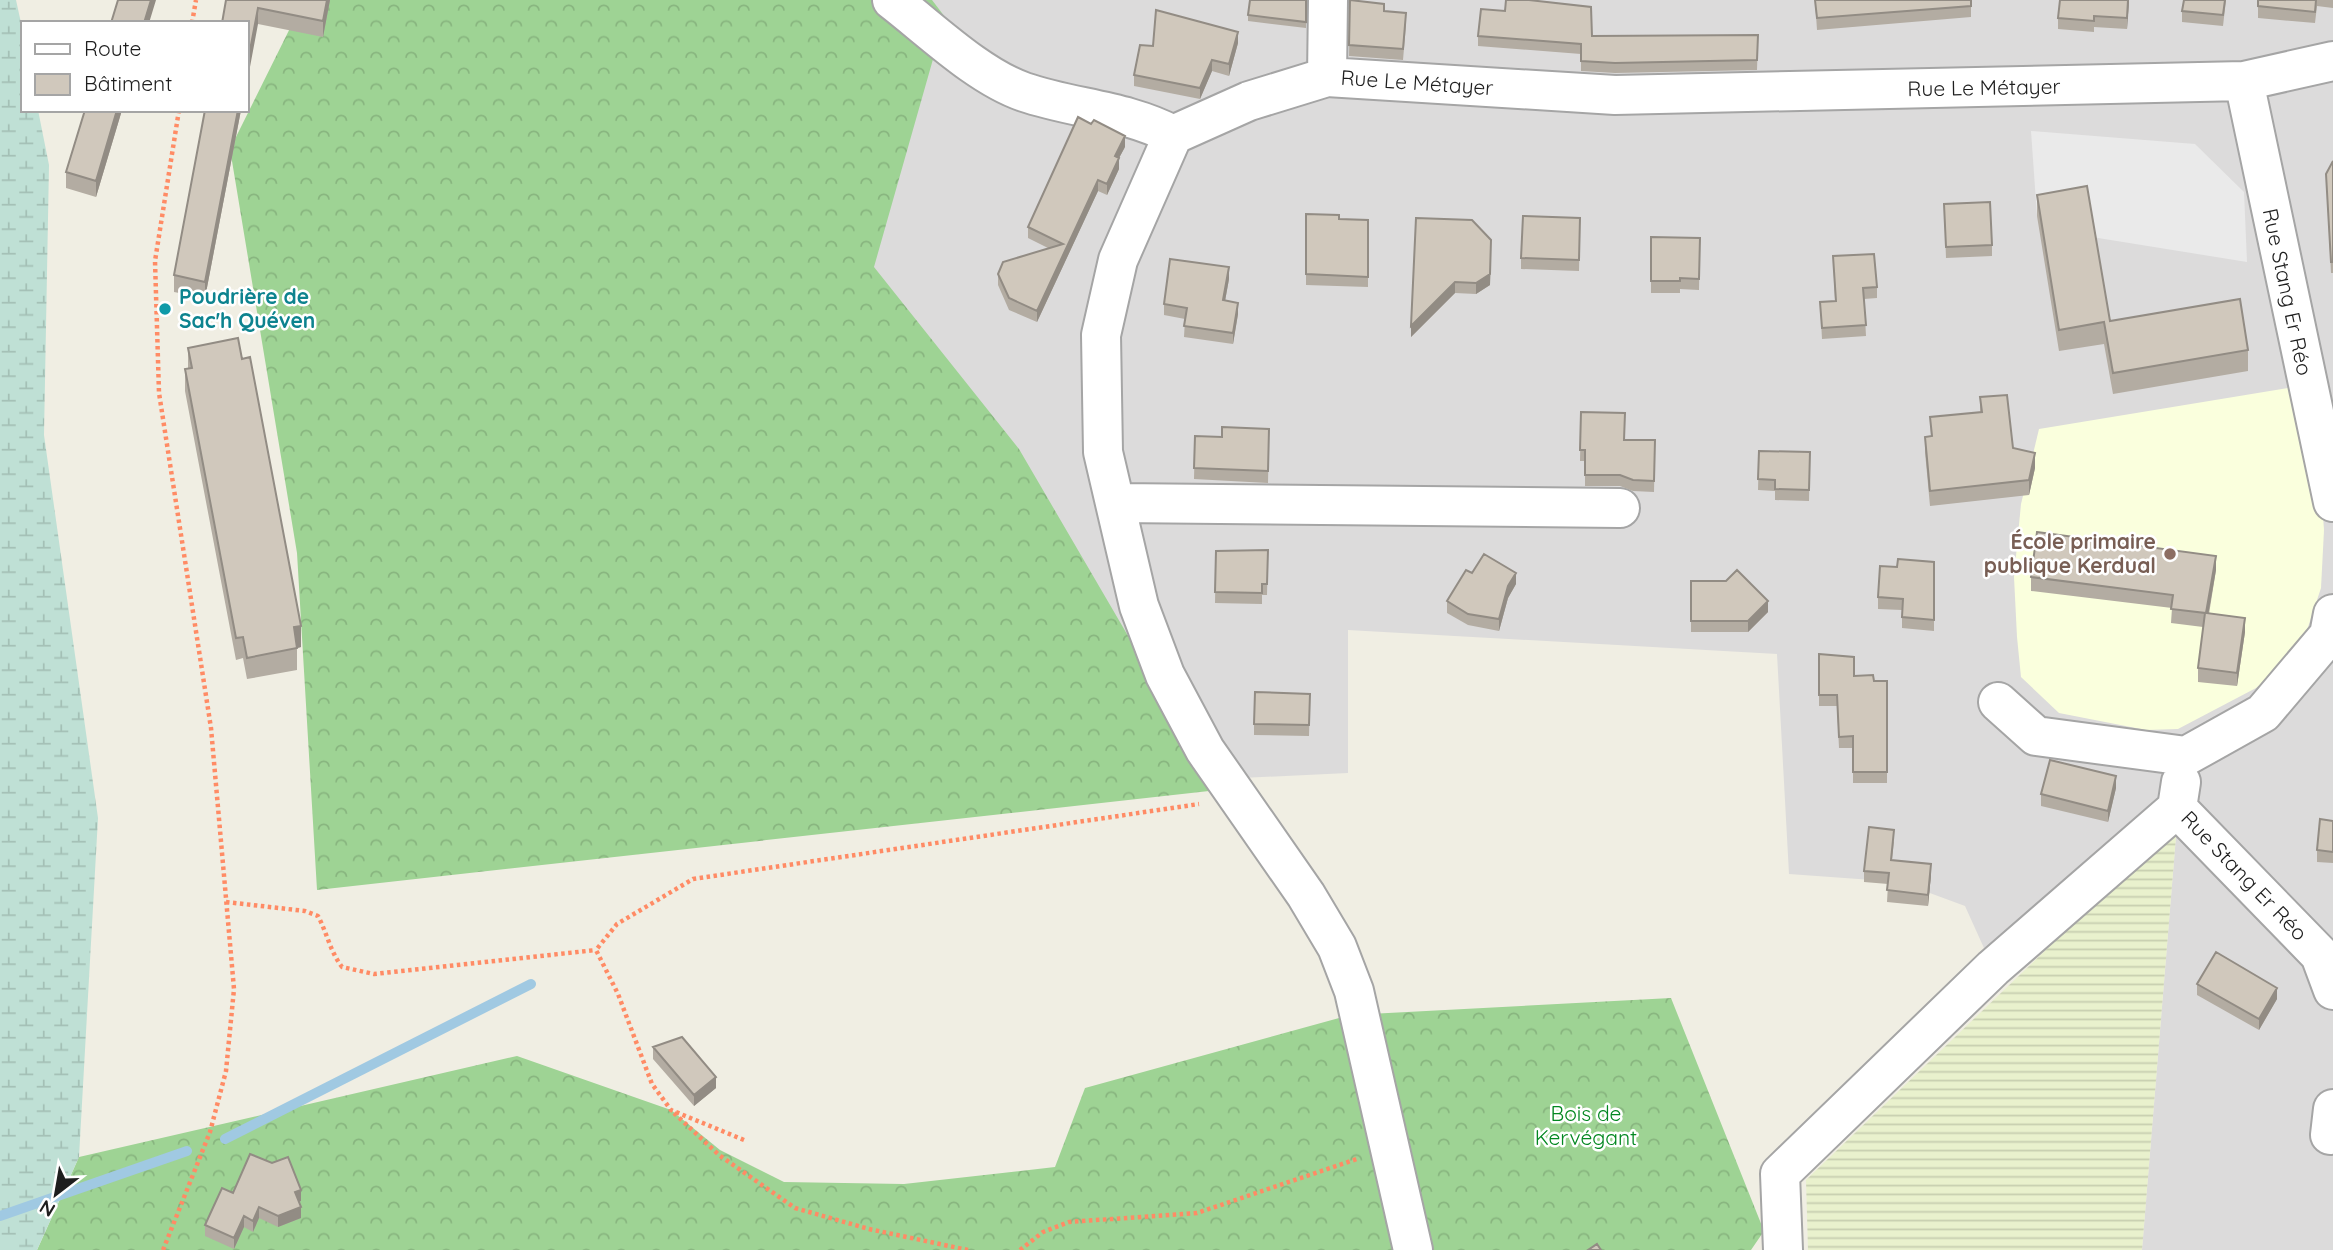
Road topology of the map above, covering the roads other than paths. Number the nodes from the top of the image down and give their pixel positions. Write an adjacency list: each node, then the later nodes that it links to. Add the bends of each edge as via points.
1 (892, 0): 6 (street, via 996,79 1024,92 1146,121)
2 (1328, 0): 4 (street)
3 (2333, 61): 5 (street, Rue Le Métayer)
4 (1327, 77): 5 (street, Rue Le Métayer, via 1615,96); 6 (street, Rue Le Métayer, via 1249,102)
5 (2244, 81): 7 (street, Rue Stang Er Réo)
6 (1173, 135): 8 (street, via 1118,261 1101,335 1103,452)
7 (2333, 502)
8 (1117, 503): 9 (street); 15 (street, via 1139,606 1165,675 1205,750 1337,947 1354,991)
9 (1620, 508)
10 (2333, 614): 12 (street, via 2329,635 2263,713)
11 (1998, 702): 12 (street, via 2036,736)
12 (2186, 756): 13 (street, Rue Stang Er Réo)
13 (2177, 808): 14 (street, Rue Stang Er Réo, via 2320,955); 16 (street, via 1993,968 1780,1174)
14 (2333, 990)
15 (1413, 1250)
16 (1783, 1250)

